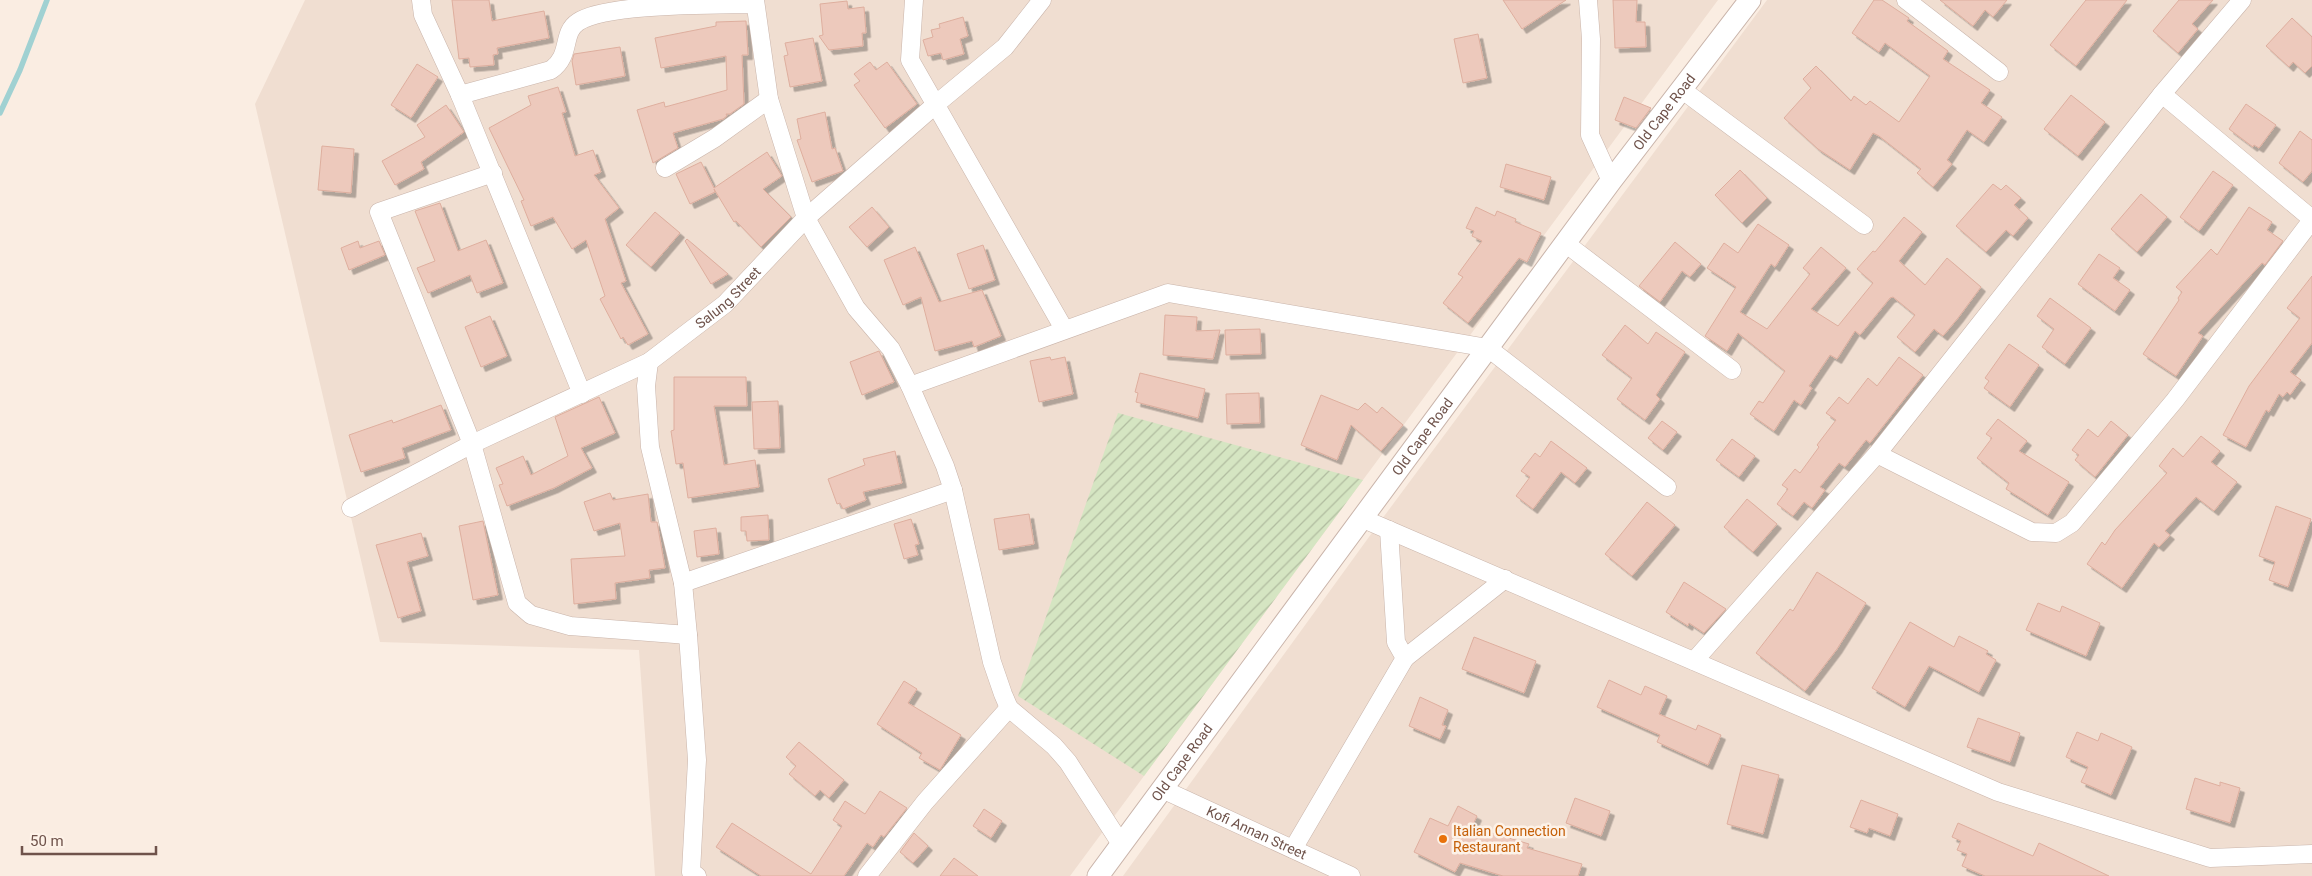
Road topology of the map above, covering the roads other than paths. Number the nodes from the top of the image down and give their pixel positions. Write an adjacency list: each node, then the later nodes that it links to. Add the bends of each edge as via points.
1 (421, 0): 13 (street, via 430,32)
2 (914, 0): 15 (street, via 910,60)
3 (1042, 0): 15 (street, Salung Street, via 1005,47)
4 (1588, 0): 18 (street, via 1590,134)
5 (1750, 0): 11 (street, Old Cape Road)
6 (1906, 0): 10 (street)
7 (2242, 0): 12 (street)
8 (755, 2): 9 (street); 14 (street)
9 (686, 3): 13 (street, via 620,11 578,22 568,35 565,54 551,70)
10 (1999, 72)
11 (1681, 89): 18 (street, Old Cape Road); 21 (street)
12 (2162, 94): 20 (street); 30 (street)
13 (460, 95): 17 (street)
14 (769, 99): 16 (street, via 715,138); 19 (street)
15 (935, 105): 19 (street, Salung Street); 23 (street)
16 (665, 168)
17 (493, 173): 28 (street); 29 (street, via 378,212)
18 (1611, 181): 22 (street, Old Cape Road)
19 (806, 218): 25 (street, Salung Street, via 725,304); 27 (street, via 856,308 891,349)
20 (2312, 219): 30 (street, via 2175,400 2072,523 2056,533 2032,532)
21 (1864, 225)
22 (1565, 243): 24 (street, Old Cape Road); 26 (street)
23 (1064, 329): 24 (street, via 1168,293); 27 (street)
24 (1488, 348): 31 (street); 34 (street, Old Cape Road)
25 (649, 362): 28 (street, Salung Street); 37 (street, via 646,386 650,447)
26 (1732, 370)
27 (910, 386): 32 (street)
28 (582, 394): 29 (street, Salung Street)
29 (472, 444): 33 (street, Salung Street); 38 (street, via 517,603 522,610 570,626)
30 (1877, 454): 40 (street)
31 (1667, 487)
32 (953, 490): 37 (street); 41 (street, via 992,662)
33 (351, 508)
34 (1361, 518): 35 (street); 42 (street, Old Cape Road)
35 (1389, 530): 36 (street); 39 (street, via 1396,642)
36 (1505, 579): 39 (street); 40 (street)
37 (683, 582): 38 (street)
38 (688, 636): 46 (street, via 696,760 691,872)
39 (1405, 658): 44 (street)
40 (1694, 661): 45 (street, via 1998,792 2201,856)
41 (1009, 708): 43 (street, via 1068,762); 47 (street, via 925,802)
42 (1162, 789): 43 (street, Old Cape Road); 44 (street, Kofi Annan Street)
43 (1121, 844): 48 (street, Old Cape Road)
44 (1293, 849): 49 (street, Kofi Annan Street)
45 (2312, 854)
46 (697, 876)
47 (867, 876)
48 (1098, 876)
49 (1351, 876)

